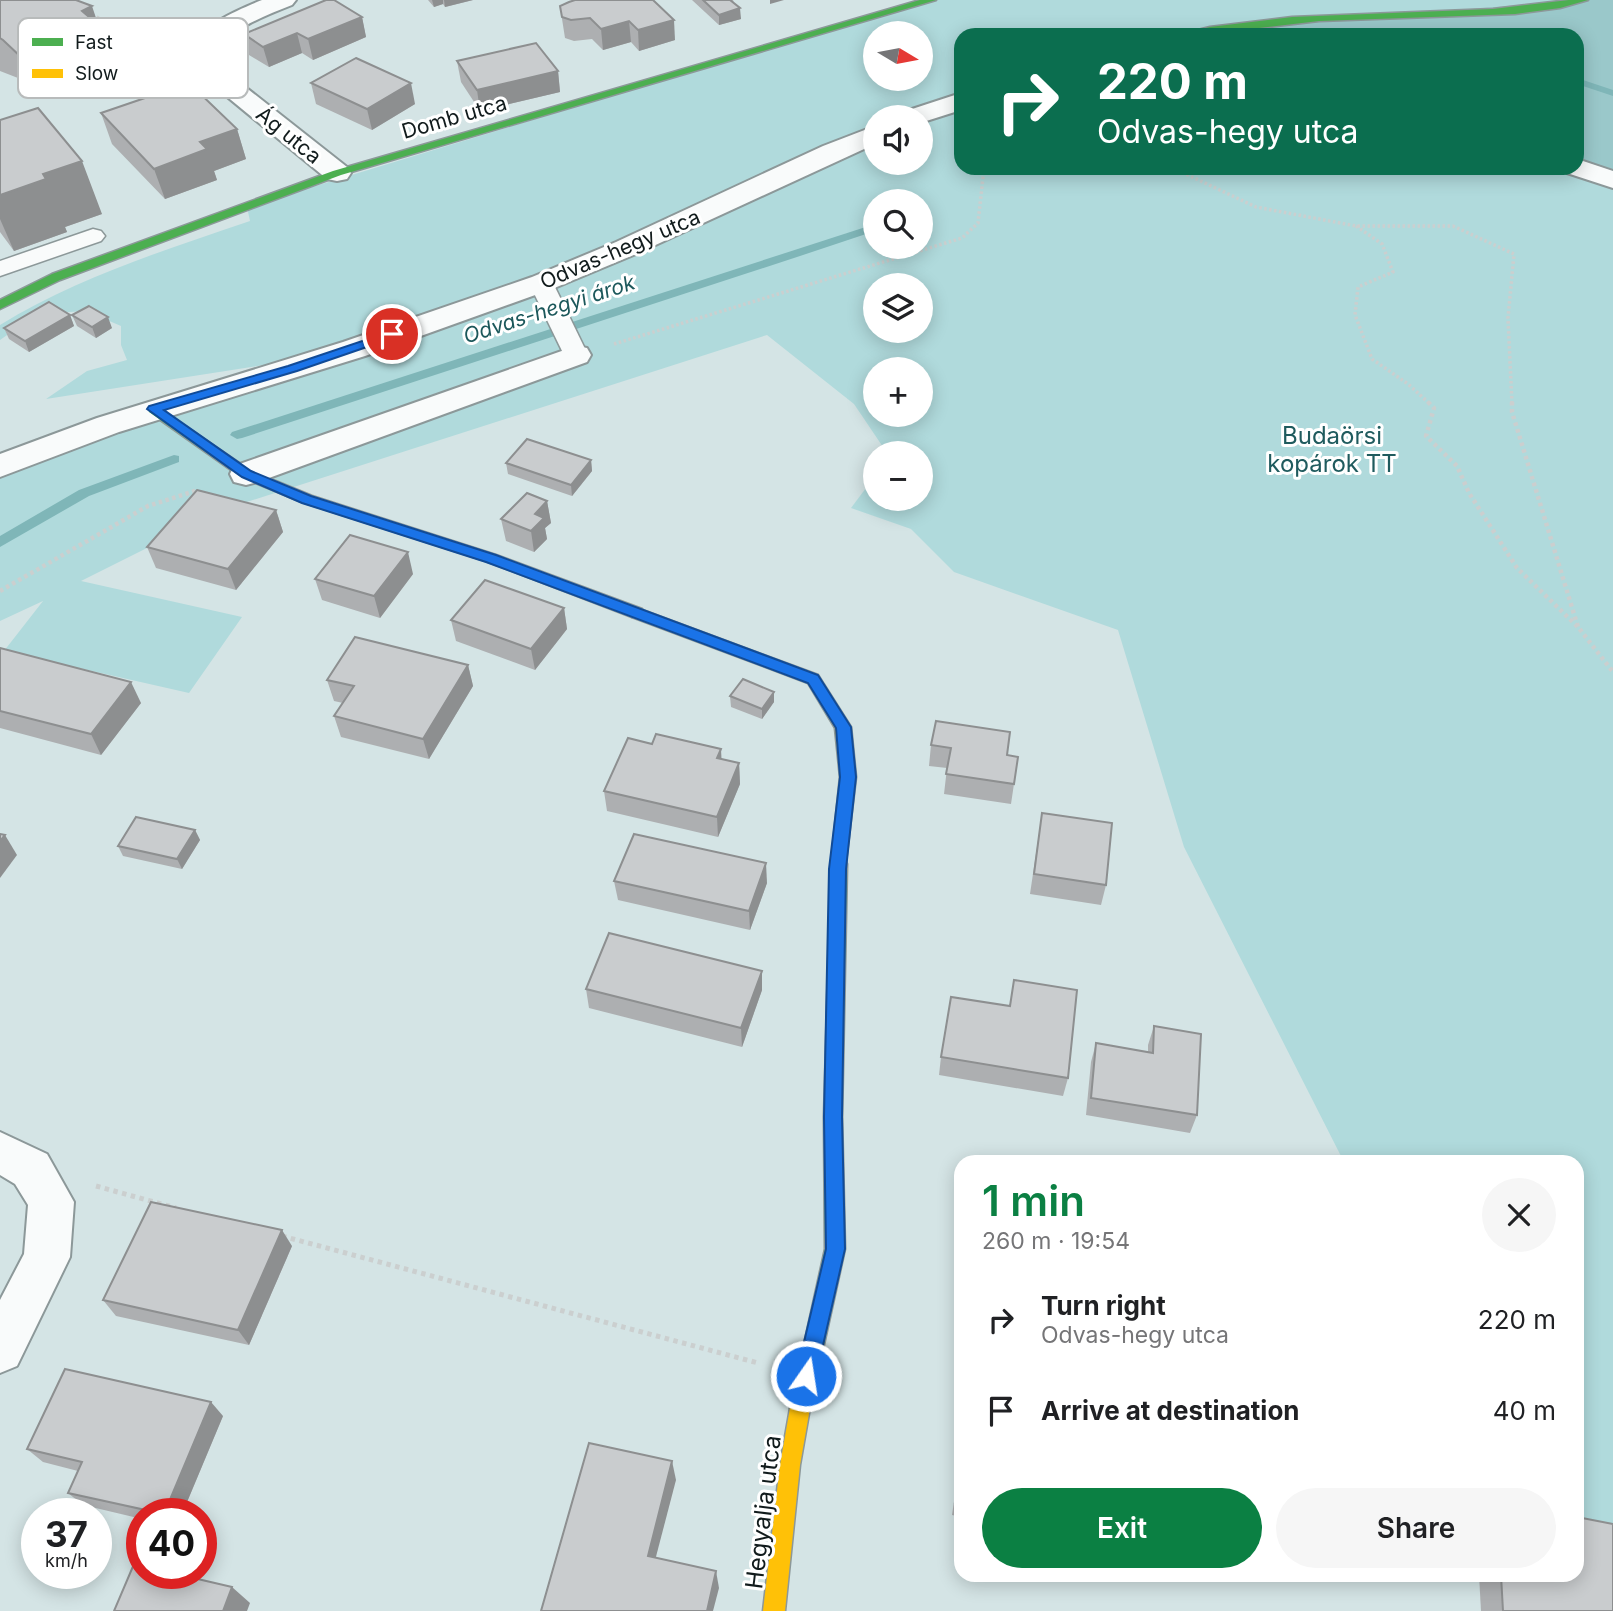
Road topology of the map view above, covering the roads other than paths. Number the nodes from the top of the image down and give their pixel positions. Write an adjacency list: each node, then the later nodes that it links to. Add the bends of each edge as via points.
1 (284, 0): 4 (street, Ág utca)
2 (931, 0): 13 (street, Domb utca)
3 (1583, 0): 5 (street, via 1506,13 1294,20)
4 (244, 18)
5 (1235, 28)
6 (243, 98): 13 (street, Ág utca)
7 (954, 103): 8 (street)
8 (933, 111)
9 (933, 114): 10 (street)
10 (954, 114)
11 (863, 139): 17 (street, Odvas-hegy utca, via 625,250)
12 (1584, 170): 14 (street)
13 (337, 173): 18 (street, Domb utca, via 56,277)
14 (1613, 180)
15 (93, 236): 16 (lane)
16 (0, 269)
17 (541, 283): 19 (lane); 20 (street, Odvas-hegy utca, via 293,369)
18 (0, 305)
19 (576, 355): 22 (street)
20 (154, 409): 21 (street, Odvas-hegy utca); 22 (street, Hegyalja utca)
21 (0, 466)
22 (246, 474): 25 (street, Hegyalja utca, via 307,499 491,558 813,679 843,727 848,777 838,869 835,1249 790,1465)
23 (16, 1160): 24 (street, via 51,1202 47,1257)
24 (0, 1349)
25 (774, 1611)

